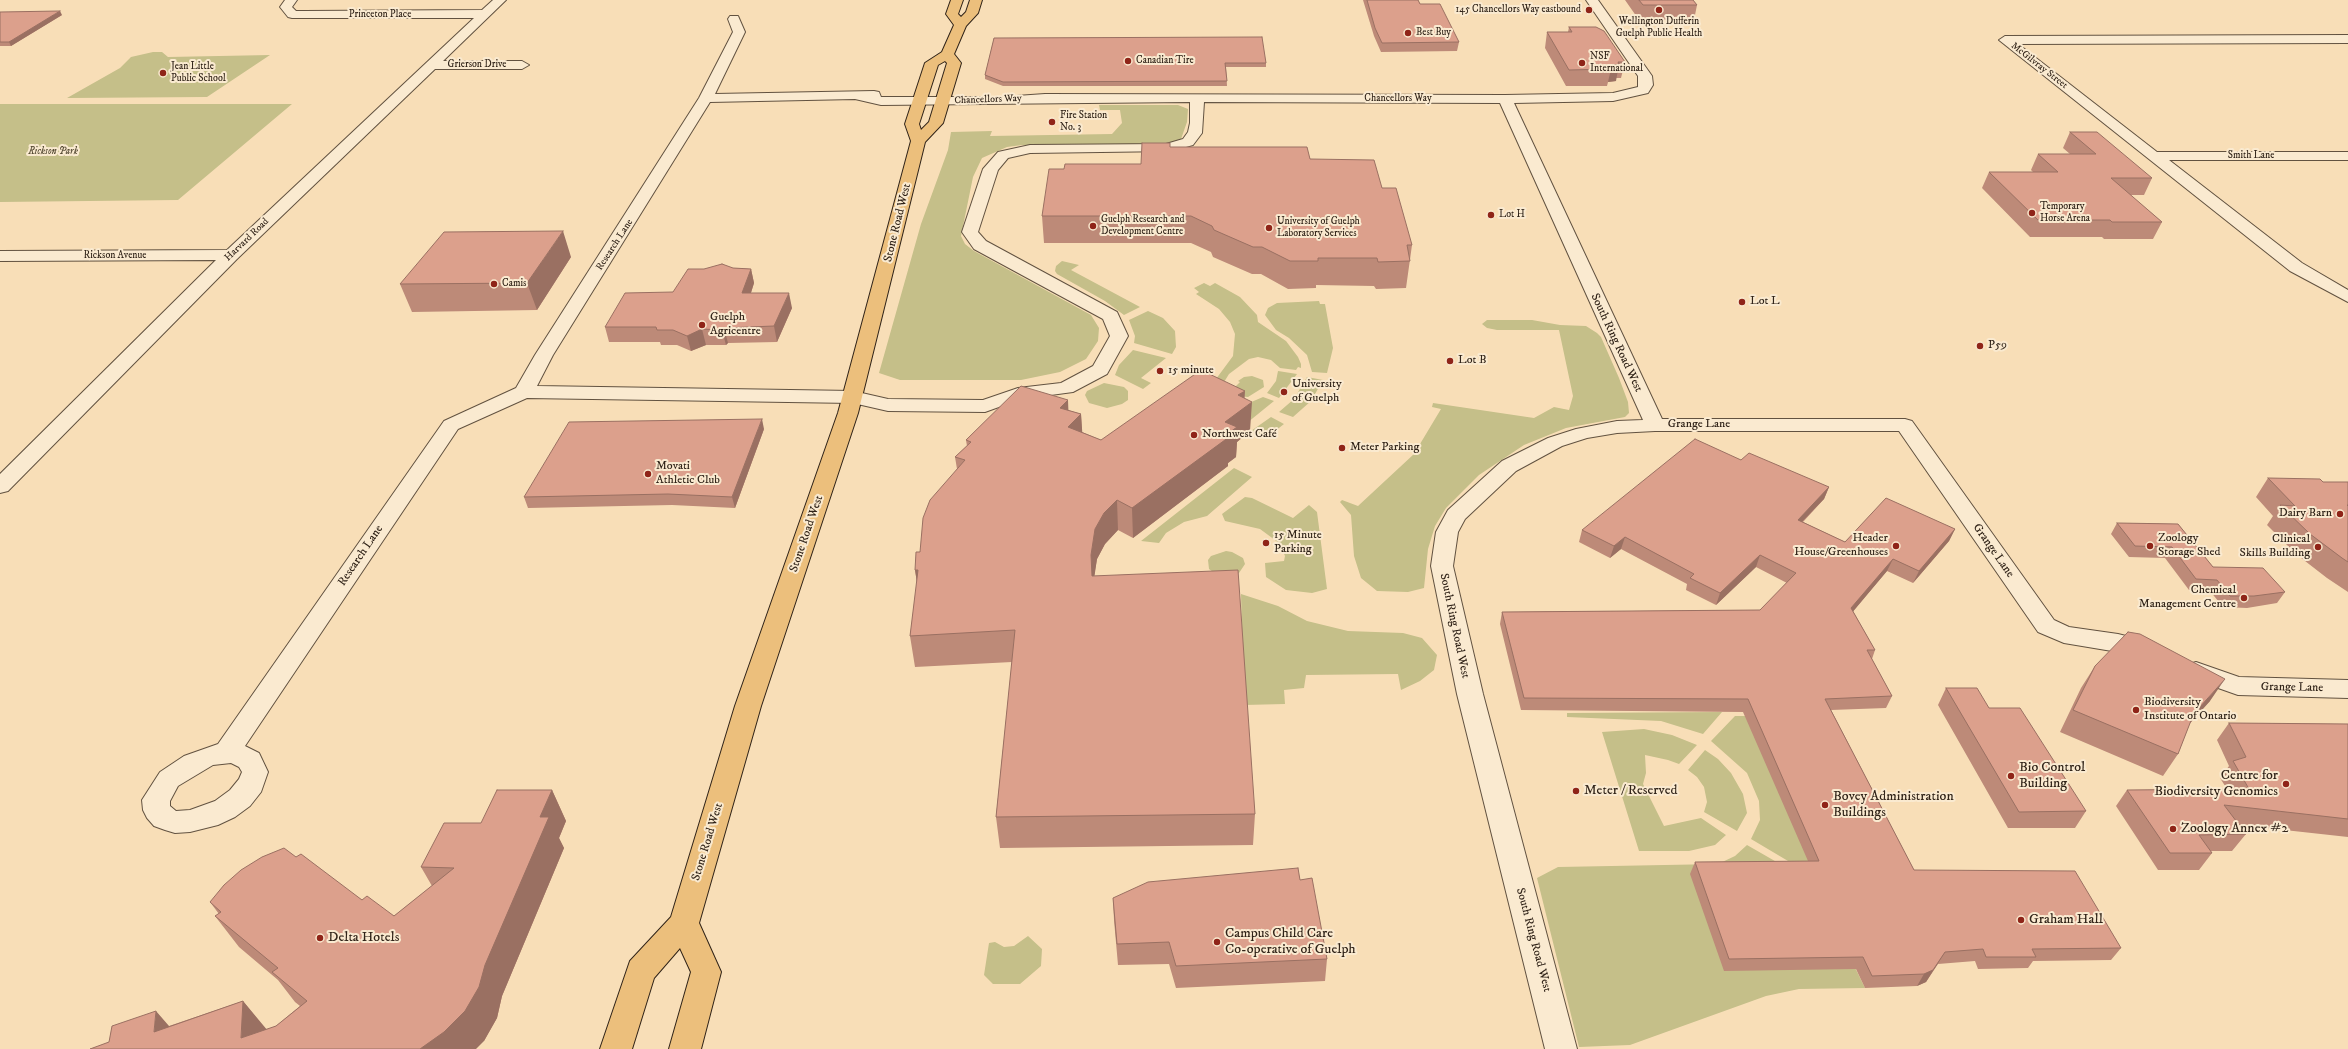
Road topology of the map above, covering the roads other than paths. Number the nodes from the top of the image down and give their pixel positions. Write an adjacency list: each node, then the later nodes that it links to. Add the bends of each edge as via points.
1 (291, 0): 6 (street, Princeton Place, via 286,7 292,14 304,15)
2 (500, 0): 6 (street, Harvard Road)
3 (957, 0): 8 (main road, via 952,14)
4 (976, 0): 8 (main road, via 972,13)
5 (1592, 0): 15 (street, Chancellors Way, via 1645,76 1644,90 1613,97)
6 (485, 14): 11 (street, Harvard Road)
7 (734, 19): 13 (street, Research Lane, via 739,32)
8 (960, 25): 10 (main road)
9 (2348, 39): 18 (street, McGilvray Street, via 2005,40)
10 (947, 54): 14 (main road, Stone Road West, via 932,63); 14 (main road, Stone Road West, via 954,63)
11 (433, 65): 12 (street, Grierson Drive); 20 (street, Harvard Road)
12 (522, 65)
13 (706, 98): 14 (street, via 860,97 882,101); 23 (street, Research Lane, via 544,355)
14 (932, 98): 16 (street, Chancellors Way, via 1002,101 1044,98); 17 (main road, Stone Road West, via 936,123); 17 (main road, Stone Road West, via 912,124)
15 (1505, 98): 16 (street, Chancellors Way); 25 (street, South Ring Road West)
16 (1197, 99): 24 (street, Research Lane, via 1195,133 1188,142 1167,148 1030,149 1003,155 991,169 970,232 980,245 1111,316 1119,336 1100,370 1066,388 1018,394 985,406 888,406)
17 (918, 142): 24 (main road, Stone Road West)
18 (2154, 156): 19 (street, Smith Lane); 22 (street, McGilvray Street, via 2296,267)
19 (2348, 156)
20 (231, 255): 21 (street, Rickson Avenue); 26 (street, Harvard Road)
21 (0, 256)
22 (2348, 297)
23 (524, 392): 24 (street, Research Lane); 28 (street, Research Lane, via 452,425)
24 (852, 397): 29 (main road, Stone Road West, via 748,706)
25 (1655, 425): 27 (street, Grange Lane, via 1905,425 2046,626 2064,635 2139,648 2221,682 2238,686); 32 (street, South Ring Road West, via 1589,432 1555,442 1524,457 1501,472 1456,515 1443,546 1442,566 1449,608)
26 (0, 486)
27 (2348, 689)
28 (226, 753)
29 (684, 923): 30 (main road, Stone Road West, via 641,971); 31 (main road, via 706,972)
30 (616, 1049)
31 (685, 1049)
32 (1561, 1049)

